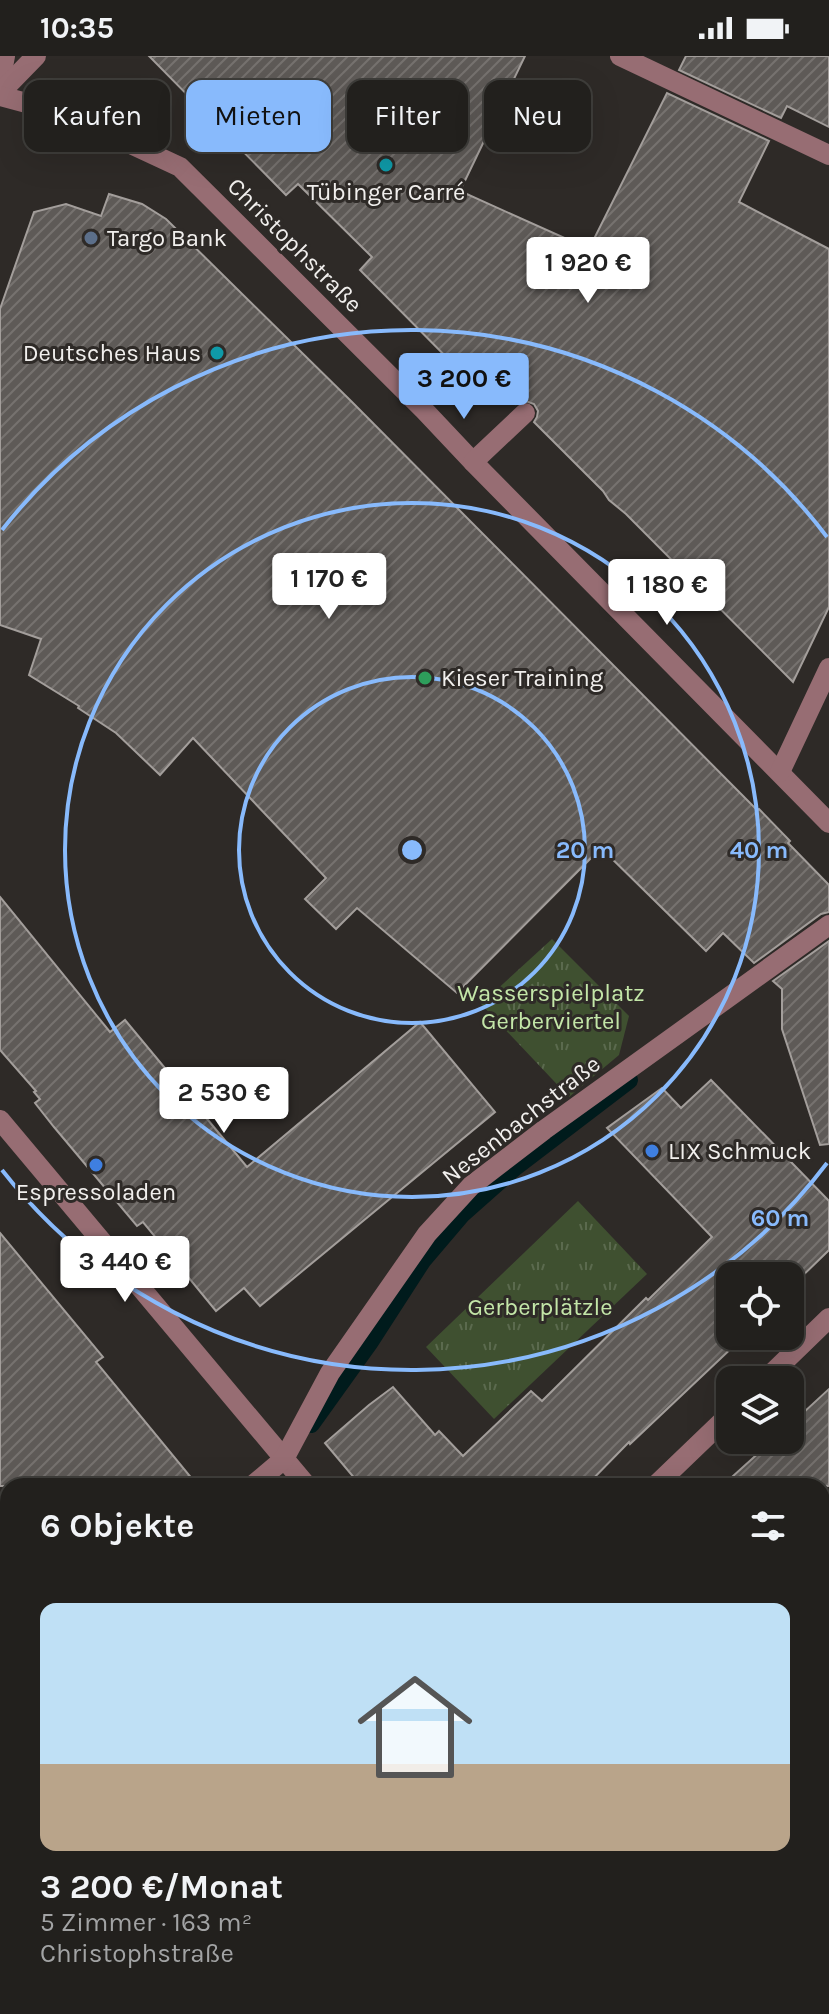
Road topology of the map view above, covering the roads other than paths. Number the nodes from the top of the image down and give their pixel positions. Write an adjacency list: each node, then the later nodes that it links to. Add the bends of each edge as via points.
1 (5, 56): 4 (street)
2 (36, 56): 5 (street)
3 (623, 57): 6 (street)
4 (0, 82)
5 (0, 94): 8 (street, Christophstraße, via 64,113 180,167)
6 (829, 155)
7 (525, 413): 8 (street)
8 (473, 462): 10 (street, Christophstraße)
9 (829, 668): 10 (street)
10 (780, 772): 11 (street, Christophstraße)
11 (829, 823)
12 (829, 925): 17 (street, Nesenbachstraße, via 471,1186 427,1234 330,1373)
13 (0, 1120): 17 (street)
14 (829, 1318): 15 (street)
15 (779, 1366)
16 (716, 1427): 20 (street)
17 (284, 1459): 18 (street); 19 (street)
18 (261, 1478)
19 (300, 1478)
20 (663, 1478)

